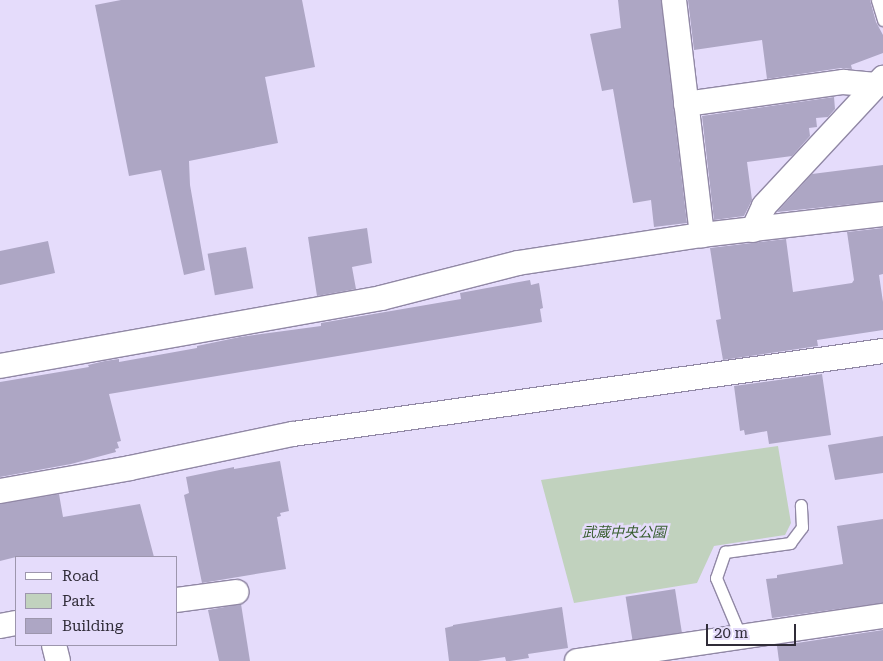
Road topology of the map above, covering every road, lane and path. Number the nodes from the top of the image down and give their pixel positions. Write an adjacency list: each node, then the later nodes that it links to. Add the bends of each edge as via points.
1 (674, 0): 5 (street)
2 (877, 0): 3 (lane)
3 (883, 20)
4 (879, 81): 5 (street, via 843,82); 7 (street, via 764,206)
5 (686, 104): 8 (street)
6 (883, 214): 7 (street)
7 (753, 230): 8 (street)
8 (702, 235): 10 (street, via 518,263 381,298)
9 (883, 351): 11 (street, via 293,434)
10 (0, 366)
11 (0, 491)
12 (801, 505): 18 (lane, via 802,527 790,543 725,552 716,578)
13 (236, 592): 14 (street)
14 (178, 600)
15 (883, 616): 18 (street)
16 (15, 624): 17 (street)
17 (0, 626)
18 (740, 635): 21 (street)
19 (54, 646): 20 (street)
20 (58, 661)
21 (577, 661)

